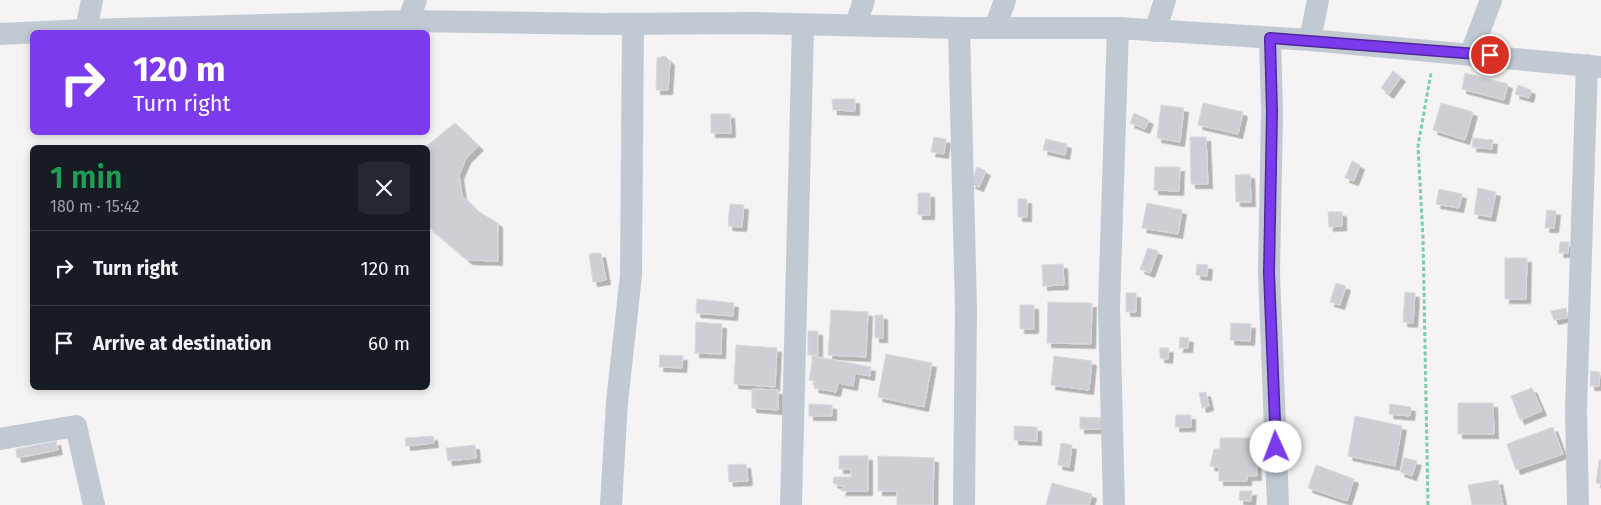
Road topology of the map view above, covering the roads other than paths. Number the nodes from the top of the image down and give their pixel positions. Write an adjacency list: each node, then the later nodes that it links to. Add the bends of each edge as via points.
1 (92, 0): 15 (street)
2 (416, 0): 8 (street)
3 (864, 0): 10 (street, via 858,15)
4 (1005, 0): 13 (street)
5 (1165, 0): 16 (street)
6 (1318, 0): 20 (street)
7 (1491, 0): 21 (street)
8 (408, 21): 9 (street); 15 (street)
9 (633, 24): 11 (street); 25 (street, via 632,275 617,402)
10 (862, 24): 11 (street); 12 (street, via 873,27)
11 (804, 25): 26 (street)
12 (959, 28): 13 (street); 27 (street, via 966,308)
13 (995, 28): 14 (street)
14 (1118, 28): 16 (street); 28 (street, via 1108,307)
15 (86, 30)
16 (1155, 31): 19 (street)
17 (30, 33): 18 (street)
18 (0, 34)
19 (1270, 38): 20 (street); 29 (street, via 1269,273)
20 (1310, 40): 21 (street)
21 (1471, 53): 22 (street)
22 (1594, 66): 30 (street, via 1576,410)
23 (0, 439): 24 (street, via 76,426)
24 (94, 505)
25 (611, 505)
26 (791, 505)
27 (964, 505)
28 (1114, 505)
29 (1278, 505)
30 (1578, 505)

